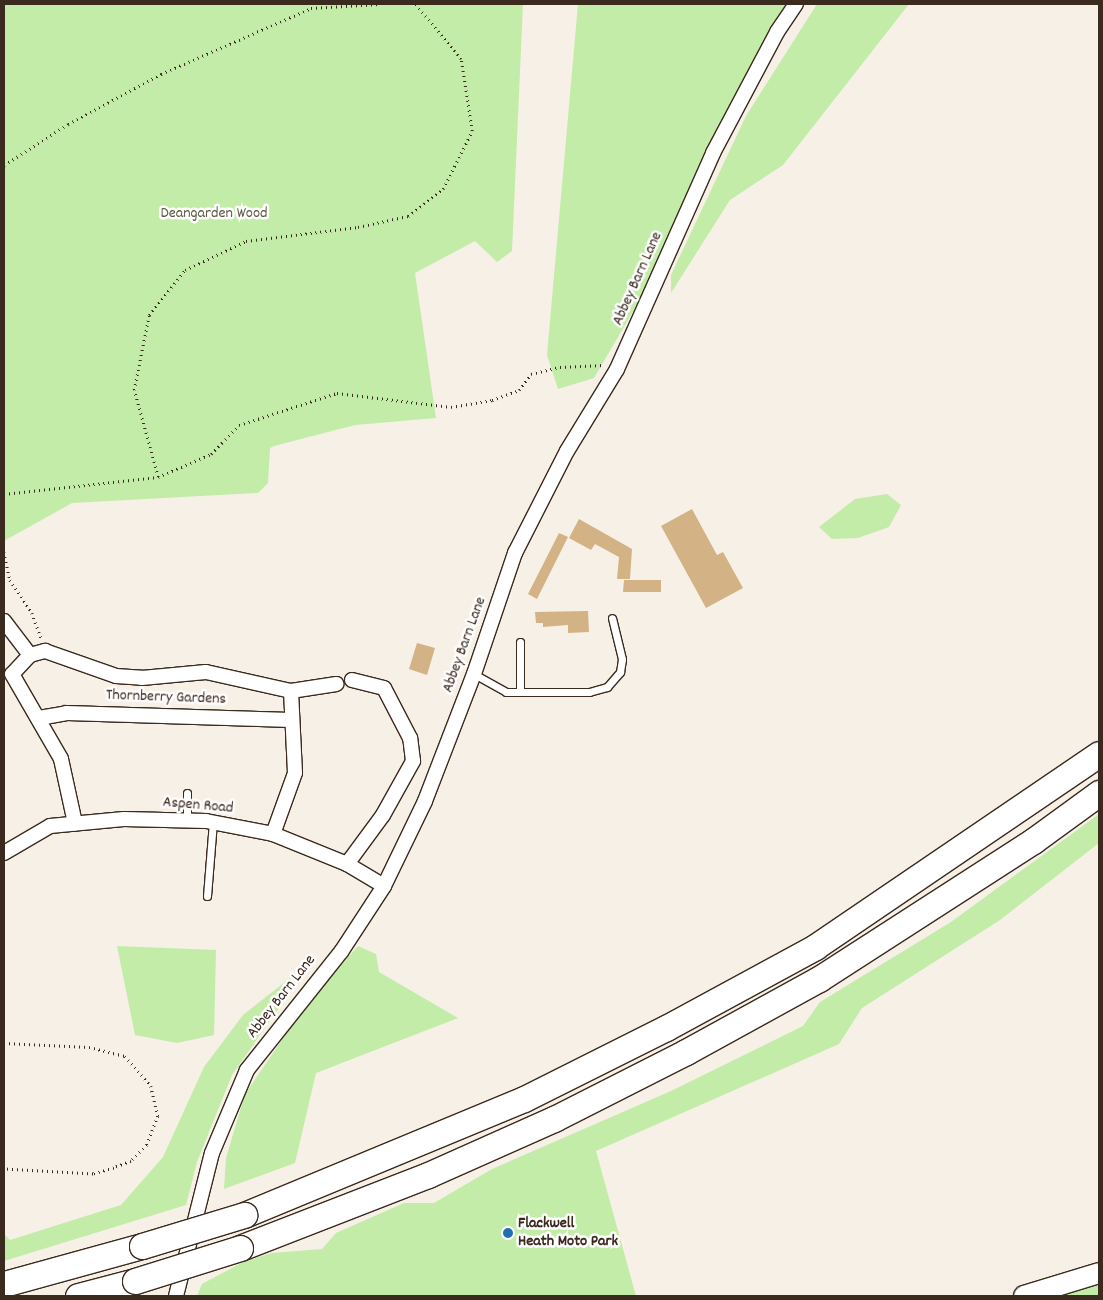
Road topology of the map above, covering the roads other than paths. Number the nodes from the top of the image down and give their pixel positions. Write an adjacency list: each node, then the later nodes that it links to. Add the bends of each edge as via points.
1 (796, 4): 6 (street, Abbey Barn Lane, via 777,32 713,153 617,369 567,451 515,553)
2 (612, 618): 11 (lane, via 622,660 620,672 607,687 589,692)
3 (4, 621): 5 (street)
4 (520, 642): 11 (lane)
5 (30, 655): 7 (street); 10 (street, via 45,651 116,676 142,678 206,672)
6 (474, 674): 11 (lane, via 493,688); 23 (street, Abbey Barn Lane, via 424,801)
7 (8, 677): 12 (street)
8 (352, 680): 22 (street, via 384,688 410,738 413,761 383,816)
9 (336, 684): 10 (street)
10 (291, 691): 13 (street)
11 (520, 692)
12 (38, 718): 13 (street, Thornberry Gardens, via 66,713); 19 (street, via 61,759)
13 (292, 720): 20 (street, via 295,773)
14 (1099, 754): 26 (highway, bridge, via 816,946 666,1028 515,1103 244,1215)
15 (187, 793): 17 (lane)
16 (1099, 793): 27 (highway, bridge, via 1033,841 819,979 554,1119 428,1175 240,1248)
17 (187, 821): 18 (street, Aspen Road); 19 (street, Aspen Road, via 124,819)
18 (213, 822): 20 (street, Aspen Road); 24 (lane)
19 (75, 823): 21 (street, Aspen Road, via 50,826)
20 (274, 834): 22 (street, Aspen Road)
21 (4, 853)
22 (347, 864): 23 (street, Aspen Road)
23 (384, 886): 28 (street, Abbey Barn Lane, via 341,952 247,1070 212,1153)
24 (206, 896)
25 (1099, 1273): 29 (street)
26 (4, 1284)
27 (78, 1296)
28 (176, 1296)
29 (1024, 1296)

